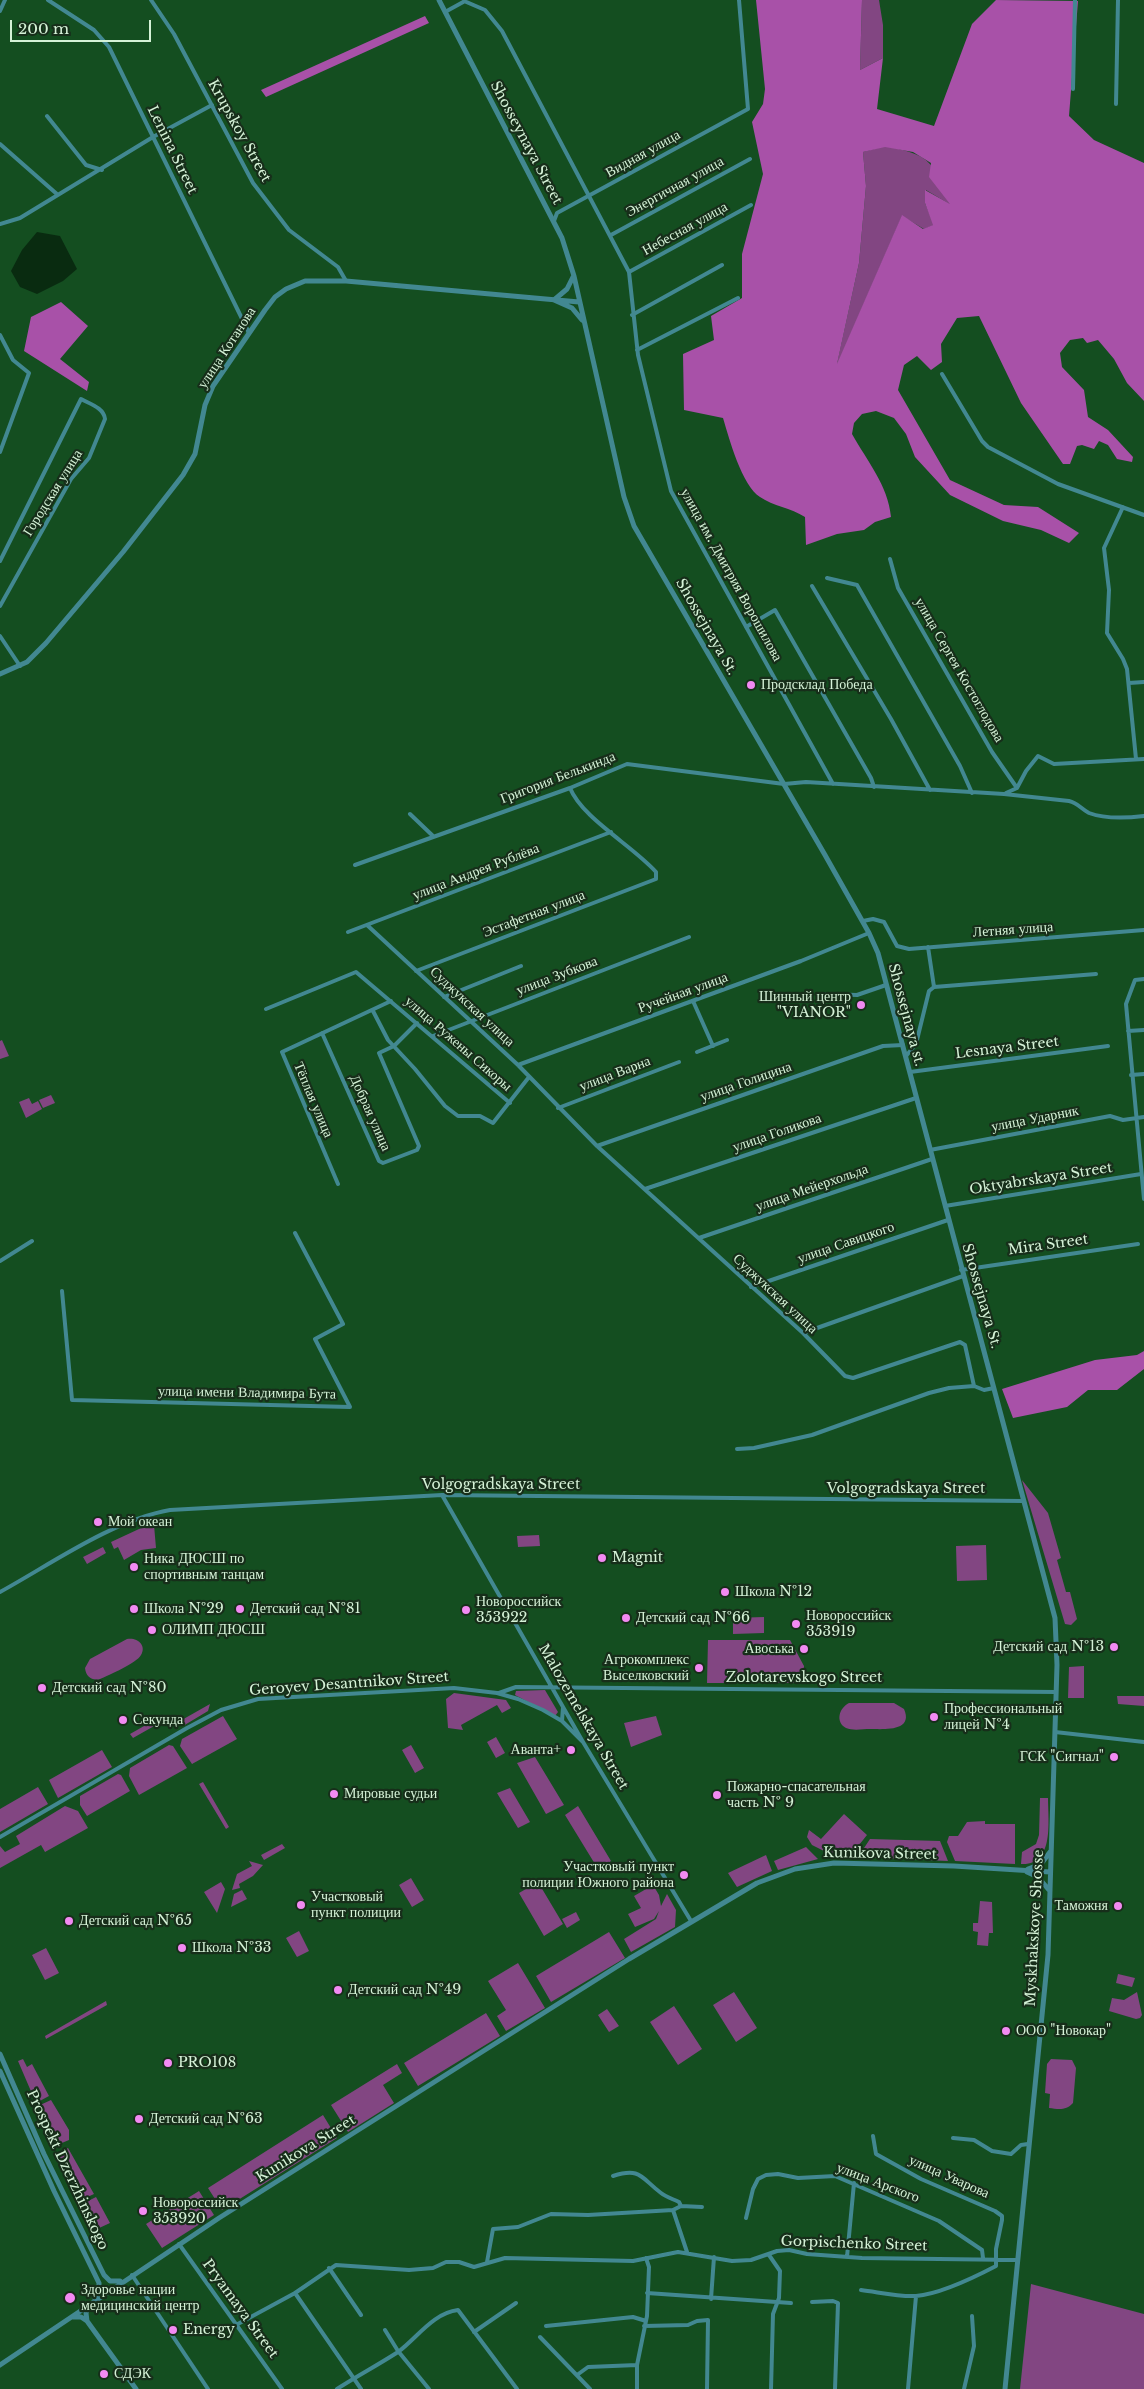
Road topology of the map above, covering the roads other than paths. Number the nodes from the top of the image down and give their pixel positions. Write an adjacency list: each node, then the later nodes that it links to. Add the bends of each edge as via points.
1 (5, 0): 9 (street)
2 (48, 0): 15 (street, Lenina Street, via 94,30 110,47)
3 (150, 0): 13 (street, Krupskoy Street, via 166,20)
4 (439, 0): 10 (street, Shosseynaya Street)
5 (739, 0): 20 (street, Видная улица, via 748,109)
6 (1075, 0): 11 (street)
7 (1118, 0): 12 (street)
8 (466, 1): 10 (street); 20 (street, улица им. Дмитрия Ворошилова, via 485,10 502,31)
9 (0, 11)
10 (445, 12): 22 (street, Shosseynaya Street)
11 (1073, 88)
12 (1116, 104)
13 (212, 105): 15 (street); 28 (street, Krupskoy Street, via 247,174 274,211 294,235 338,267)
14 (47, 116): 18 (street, via 86,165)
15 (153, 138): 18 (street); 34 (street, Lenina Street)
16 (0, 144): 19 (street)
17 (750, 159): 24 (street, Энергичная улица)
18 (102, 170): 19 (street)
19 (58, 195): 23 (street, via 20,218)
20 (590, 196): 22 (street, Видная улица, via 557,213); 24 (street, улица им. Дмитрия Ворошилова)
21 (751, 205): 26 (street, Небесная улица)
22 (554, 221): 27 (street, Shosseynaya Street)
23 (0, 224)
24 (611, 235): 26 (street, улица им. Дмитрия Ворошилова)
25 (722, 265): 32 (street)
26 (629, 272): 32 (street, улица им. Дмитрия Ворошилова)
27 (574, 276): 30 (street, via 567,289); 31 (street, Shosseynaya Street)
28 (346, 281): 30 (street, улица Котанова); 34 (street, улица Котанова, via 305,281 286,289 275,297)
29 (738, 298): 36 (street)
30 (554, 300): 31 (street, улица Котанова); 33 (street, via 572,308)
31 (579, 302): 33 (street, Shossejnaya St.)
32 (632, 314): 36 (street, улица им. Дмитрия Ворошилова)
33 (584, 324): 54 (street, Shossejnaya St., via 624,497 634,526)
34 (249, 333): 48 (street, улица Котанова, via 208,396 195,454 183,475 46,643)
35 (0, 336): 38 (street, via 14,360 29,373)
36 (637, 350): 46 (street, улица им. Дмитрия Ворошилова, via 671,491)
37 (942, 374): 39 (street, via 982,442 1048,479)
38 (0, 452)
39 (1123, 507): 40 (street); 51 (street, via 1104,548 1110,590 1107,633 1123,659)
40 (1144, 515)
41 (890, 559): 58 (street, улица Сергея Костоглодова, via 898,588 992,752)
42 (0, 561): 45 (street, Городская улица, via 81,399 101,410 105,419 89,458 71,479)
43 (827, 578): 60 (street, via 857,585 960,766)
44 (812, 586): 59 (street)
45 (0, 606)
46 (746, 627): 55 (street, улица им. Дмитрия Ворошилова); 56 (street, via 775,610)
47 (0, 636): 48 (street)
48 (20, 666): 49 (street, улица Котанова)
49 (0, 674)
50 (1144, 682): 51 (street)
51 (1129, 684): 53 (street)
52 (1144, 759): 53 (street)
53 (1136, 760): 58 (street, via 1054,764 1038,756)
54 (784, 784): 55 (street, Григория Белькинда); 57 (street, Григория Белькинда, via 627,764); 67 (street, Shossejnaya St.)
55 (833, 784): 56 (street, Григория Белькинда)
56 (874, 787): 59 (street, Григория Белькинда)
57 (570, 788): 64 (street, via 577,801); 65 (street, Григория Белькинда)
58 (1017, 788): 61 (street)
59 (930, 790): 60 (street, Григория Белькинда)
60 (972, 793): 61 (street, Григория Белькинда)
61 (1004, 794): 63 (street, Григория Белькинда, via 1078,803 1088,813 1101,816)
62 (410, 814): 65 (street)
63 (1144, 816)
64 (612, 832): 68 (street, улица Андрея Рублёва); 75 (street, Эстафетная улица, via 643,857 657,876)
65 (433, 836): 66 (street, Григория Белькинда)
66 (355, 865)
67 (863, 921): 71 (street, Shossejnaya St.); 73 (street, Летняя улица, via 884,922 897,946 909,949)
68 (367, 926): 70 (street, улица Андрея Рублёва); 75 (street, Суджукская улица)
69 (1144, 930): 73 (street, Летняя улица)
70 (348, 932)
71 (869, 933): 78 (street, Shossejnaya st.); 83 (street, Ручейная улица)
72 (689, 937): 86 (street, улица Зубкова)
73 (928, 947): 79 (street)
74 (521, 966): 81 (street)
75 (416, 971): 81 (street, Суджукская улица)
76 (1096, 974): 79 (street)
77 (1144, 979): 89 (street, via 1135,980 1126,1000)
78 (886, 985): 80 (street, via 857,995); 93 (street, Shossejnaya st.)
79 (934, 987): 98 (street, via 929,991 916,1044)
80 (825, 994)
81 (444, 997): 86 (street, Суджукская улица)
82 (391, 1001): 84 (street, улица Ружены Сикоры, via 356,972); 85 (street, Тёплая улица); 87 (street, улица Ружены Сикоры)
83 (693, 1001): 95 (street); 100 (street, Ручейная улица)
84 (266, 1009)
85 (372, 1011): 90 (street, Тёплая улица); 94 (street, via 384,1035)
86 (470, 1020): 91 (street, улица Зубкова); 100 (street, Суджукская улица)
87 (417, 1023): 91 (street, улица Ружены Сикоры); 94 (street)
88 (1144, 1030): 89 (street)
89 (1128, 1031): 103 (street)
90 (322, 1033): 94 (street, Добрая улица, via 380,1162 417,1150 419,1146 380,1055 381,1050); 115 (street, Тёплая улица, via 282,1052)
91 (432, 1036): 106 (street, улица Ружены Сикоры)
92 (727, 1040): 95 (street)
93 (903, 1045): 98 (street, Shossejnaya st.); 110 (street, улица Голицина, via 883,1046)
94 (394, 1046): 106 (street, via 444,1106 458,1116 480,1116 493,1123)
95 (713, 1046): 97 (street)
96 (1108, 1046): 101 (street, Lesnaya Street)
97 (697, 1052)
98 (906, 1056): 101 (street, Shossejnaya st.)
99 (679, 1062): 107 (street, улица Варна)
100 (518, 1065): 104 (street, Суджукская улица)
101 (910, 1072): 105 (street, Shossejnaya st.)
102 (1144, 1074): 103 (street)
103 (1131, 1075): 108 (street)
104 (529, 1077): 106 (street); 107 (street, Суджукская улица)
105 (916, 1098): 111 (street, Shossejnaya St.); 116 (street, улица Голикова)
106 (510, 1103)
107 (558, 1108): 110 (street, Суджукская улица)
108 (1135, 1117): 109 (street, улица Ударник); 111 (street, улица Ударник, via 1123,1120 1110,1116); 113 (street)
109 (1144, 1117)
110 (597, 1146): 116 (street, Суджукская улица)
111 (930, 1150): 112 (street, Shossejnaya St.)
112 (932, 1159): 118 (street, Shossejnaya St.); 121 (street, улица Мейерхольда)
113 (1142, 1162): 114 (street)
114 (1141, 1174): 117 (street); 118 (street, Oktyabrskaya Street)
115 (338, 1184)
116 (645, 1189): 121 (street, Суджукская улица)
117 (1144, 1199)
118 (945, 1206): 119 (street, Shossejnaya St.)
119 (948, 1220): 125 (street, Shossejnaya St.); 126 (street, улица Савицкого)
120 (295, 1233): 127 (street, улица имени Владимира Бута, via 343,1324 315,1339 350,1407 72,1400)
121 (698, 1238): 126 (street, Суджукская улица)
122 (32, 1241): 124 (street)
123 (1138, 1244): 125 (street, Mira Street)
124 (0, 1261)
125 (962, 1273): 128 (street, Mira Street); 130 (street, Shossejnaya St.)
126 (751, 1287): 128 (street, Суджукская улица)
127 (62, 1291)
128 (803, 1333): 129 (street, Суджукская улица, via 850,1378 963,1342)
129 (974, 1386): 130 (street, via 984,1390); 131 (street, via 930,1393 812,1435)
130 (994, 1388): 133 (street, Shossejnaya St.)
131 (737, 1449)
132 (442, 1495): 133 (street, Volgogradskaya Street); 134 (street, Volgogradskaya Street, via 245,1504 161,1512 116,1528); 135 (street, Malozemelskaya Street)
133 (1023, 1500): 136 (street, Myskhakskoye Shosse, via 1055,1618)
134 (0, 1592)
135 (553, 1687): 136 (street, Zolotarevskogo Street); 137 (street, Geroyev Desantnikov Street, via 516,1687); 138 (street, Malozemelskaya Street)
136 (1056, 1692): 140 (street, Myskhakskoye Shosse)
137 (499, 1693): 139 (street, via 532,1704); 143 (street, Geroyev Desantnikov Street, via 440,1688 240,1703 183,1730)
138 (561, 1700): 139 (street); 141 (street, Malozemelskaya Street)
139 (562, 1721): 141 (street)
140 (1055, 1732): 142 (street); 144 (street, Myskhakskoye Shosse)
141 (583, 1742): 148 (street)
142 (1144, 1742)
143 (0, 1838)
144 (1051, 1851): 145 (street, via 1041,1864); 146 (street, Myskhakskoye Shosse)
145 (1023, 1871): 146 (street, Kunikova Street); 147 (street, via 1038,1877); 148 (street, Kunikova Street, via 815,1864 757,1883)
146 (1050, 1872): 147 (street, Myskhakskoye Shosse)
147 (1049, 1891): 153 (street, Myskhakskoye Shosse, via 1048,1954)
148 (691, 1921): 161 (street, Kunikova Street)
149 (0, 2054): 154 (street, Prospekt Dzerzhinskogo)
150 (0, 2071): 154 (street, Prospekt Dzerzhinskogo)
151 (873, 2136): 168 (street, улица Уварова, via 876,2154 921,2179 976,2201 1002,2216)
152 (952, 2138): 153 (street, via 974,2140 992,2150 1011,2154 1021,2145)
153 (1028, 2144): 169 (street, Myskhakskoye Shosse)
154 (41, 2156): 173 (street, Prospekt Dzerzhinskogo); 175 (street, Prospekt Dzerzhinskogo)
155 (613, 2176): 157 (street, via 626,2172 643,2176)
156 (854, 2183): 160 (street, улица Арского, via 835,2176 798,2178 766,2175 758,2179 753,2189); 165 (street); 167 (street, улица Арского, via 939,2221 982,2250)
157 (681, 2206): 158 (street); 159 (street)
158 (702, 2207)
159 (673, 2210): 162 (street); 170 (street, via 551,2214 518,2227 493,2229)
160 (746, 2218)
161 (179, 2244): 172 (street); 192 (street, Pryamaya Street)
162 (687, 2252): 164 (street, Gorpischenko Street); 166 (street, Gorpischenko Street)
163 (769, 2255): 164 (street, Gorpischenko Street, via 732,2261); 165 (street, Gorpischenko Street, via 789,2250); 186 (street, via 780,2271)
164 (714, 2257): 181 (street)
165 (847, 2257): 167 (street, Gorpischenko Street)
166 (646, 2258): 170 (street, Gorpischenko Street, via 633,2261 505,2258); 179 (street, via 649,2267)
167 (983, 2258): 168 (street, Gorpischenko Street)
168 (997, 2259): 169 (street, Gorpischenko Street); 180 (street, via 996,2266 964,2282)
169 (1016, 2260): 216 (street, Myskhakskoye Shosse)
170 (487, 2262): 171 (street, Gorpischenko Street, via 474,2267 452,2262 409,2270 341,2264)
171 (329, 2268): 178 (street); 187 (street)
172 (132, 2275): 174 (street); 203 (street)
173 (107, 2279): 174 (street); 176 (street)
174 (123, 2281): 176 (street)
175 (99, 2283): 176 (street); 182 (street, via 100,2290)
176 (108, 2290): 182 (street)
177 (861, 2290): 180 (street)
178 (296, 2293): 192 (street); 201 (street)
179 (647, 2293): 181 (street); 191 (street)
180 (916, 2296): 214 (street)
181 (711, 2299): 186 (street)
182 (93, 2301): 189 (street); 190 (street, via 86,2310)
183 (812, 2302): 213 (street, via 838,2303)
184 (516, 2303): 195 (street)
185 (791, 2303): 186 (street)
186 (776, 2304): 212 (street)
187 (361, 2315)
188 (972, 2316): 215 (street, via 974,2346)
189 (69, 2318): 190 (street, via 81,2317); 198 (street)
190 (87, 2321): 202 (street)
191 (645, 2323): 193 (street, via 633,2317); 199 (street); 211 (street, via 688,2325 708,2320)
192 (236, 2325): 204 (street, Pryamaya Street)
193 (546, 2326)
194 (385, 2330): 197 (street)
195 (474, 2332): 197 (street, via 458,2310 448,2311); 208 (street)
196 (540, 2337): 200 (street)
197 (398, 2351): 201 (street); 207 (street)
198 (0, 2365)
199 (637, 2365): 200 (street, via 588,2366); 210 (street)
200 (577, 2375): 209 (street)
201 (353, 2378): 205 (street); 206 (street)
202 (136, 2389)
203 (208, 2389)
204 (282, 2389)
205 (338, 2389)
206 (361, 2389)
207 (429, 2389)
208 (517, 2389)
209 (590, 2389)
210 (637, 2389)
211 (707, 2389)
212 (771, 2389)
213 (835, 2389)
214 (908, 2389)
215 (964, 2389)
216 (1005, 2389)

